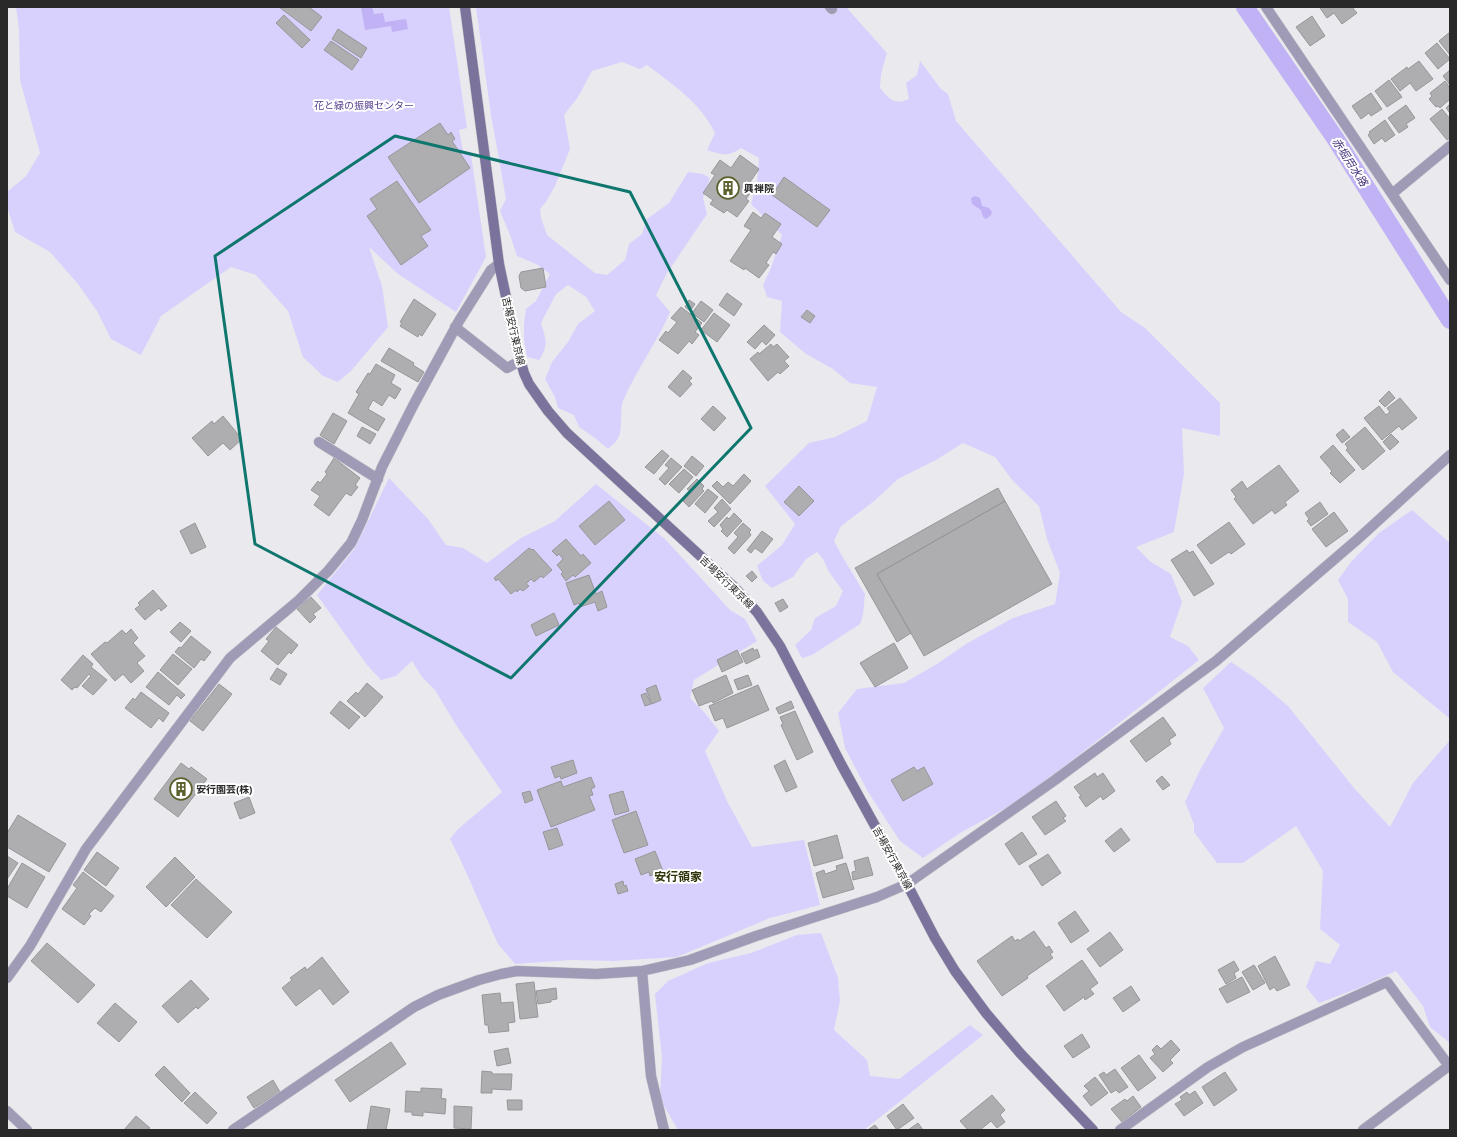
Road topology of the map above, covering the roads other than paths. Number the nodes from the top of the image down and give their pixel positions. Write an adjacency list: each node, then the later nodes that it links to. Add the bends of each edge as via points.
1 (465, 7): 5 (main road, 吉場安行東京線)
2 (1266, 7): 4 (street)
3 (1450, 146): 4 (street)
4 (1393, 193): 6 (street)
5 (499, 264): 7 (street, via 491,270); 8 (main road, 吉場安行東京線)
6 (1450, 280)
7 (455, 327): 8 (street, via 507,368); 11 (street)
8 (520, 361): 12 (main road, 吉場安行東京線, via 536,395 567,433 734,587 757,612 780,646 841,764)
9 (319, 442): 11 (street)
10 (1450, 455): 12 (street, via 1359,538 1216,661)
11 (378, 479): 14 (street, via 351,543 300,600 230,658 86,849 30,946)
12 (908, 884): 13 (street, via 690,960); 20 (main road, 吉場安行東京線, via 935,938 955,971 986,1013 1020,1054)
13 (642, 971): 18 (street, via 596,974 517,971 479,980 438,995 414,1007); 19 (street, via 651,1076)
14 (7, 978)
15 (1449, 1065): 21 (street, via 1387,982 1243,1047 1208,1068); 22 (street)
16 (7, 1112): 17 (street)
17 (28, 1130)
18 (234, 1130)
19 (664, 1130)
20 (1093, 1130)
21 (1120, 1130)
22 (1363, 1130)

